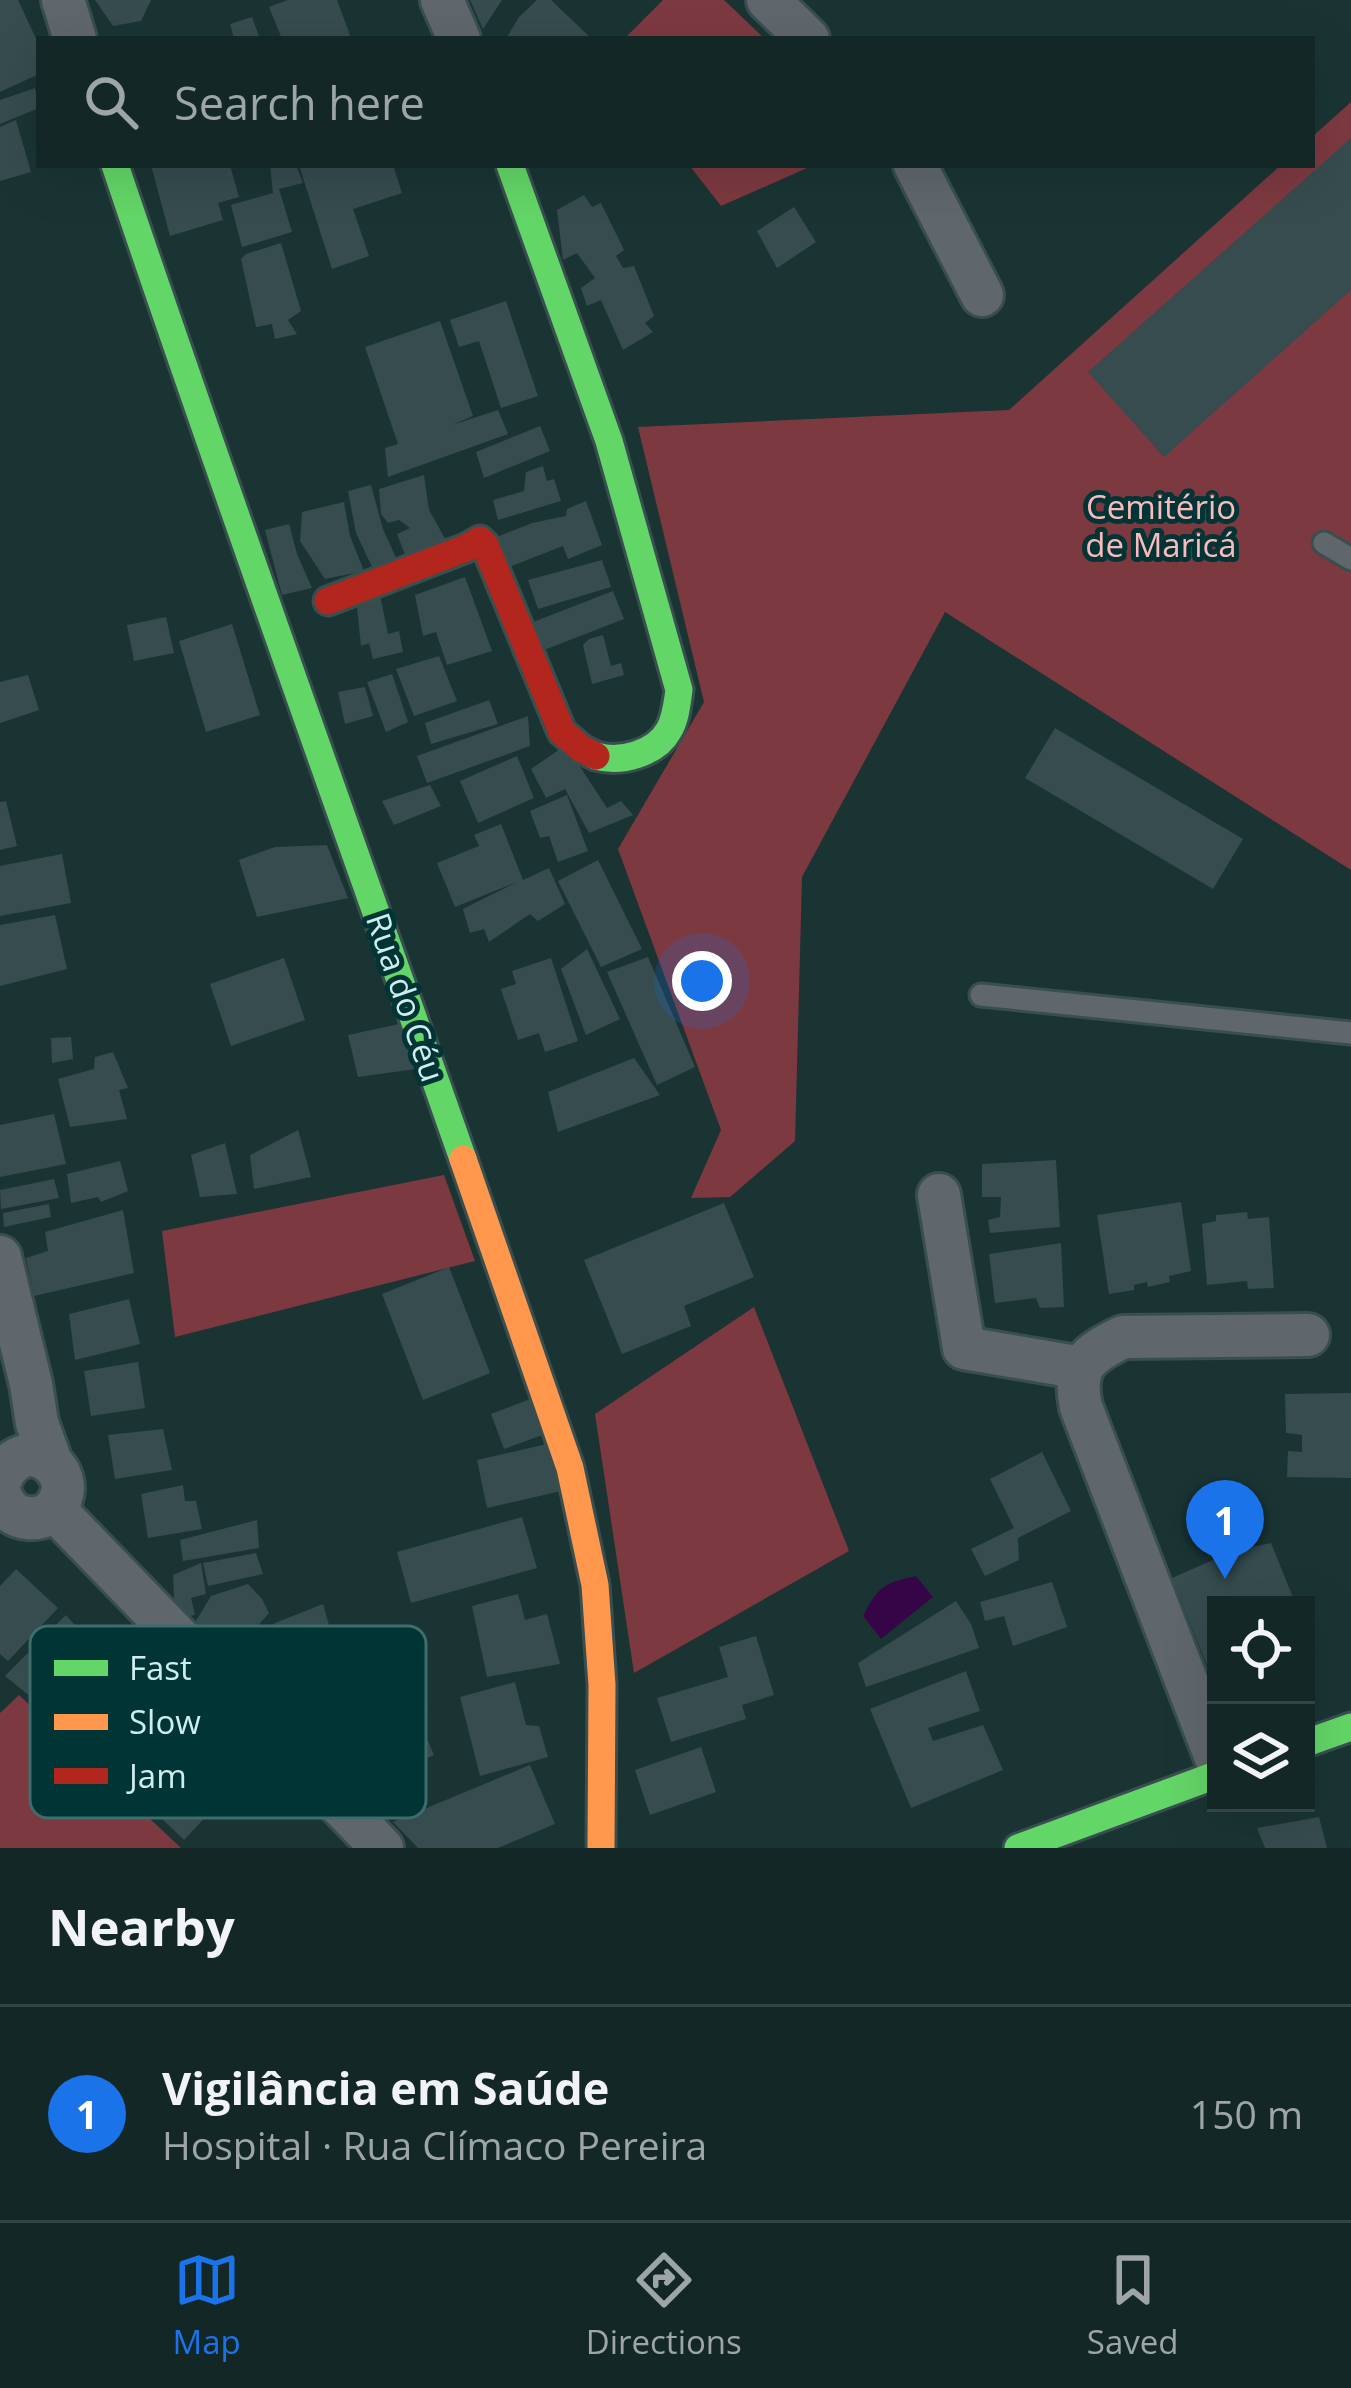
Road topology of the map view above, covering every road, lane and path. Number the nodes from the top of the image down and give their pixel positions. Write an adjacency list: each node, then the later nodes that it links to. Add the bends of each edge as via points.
1 (63, 0): 4 (street)
2 (442, 0): 5 (street)
3 (769, 0): 6 (street)
4 (74, 36)
5 (458, 36)
6 (805, 36)
7 (117, 168): 28 (street, Rua do Céu, via 571,1468 595,1586)
8 (511, 168): 13 (street, via 609,440 679,690 674,717 665,737 632,758 582,752 562,732 480,540)
9 (917, 168): 10 (street)
10 (982, 295)
11 (1324, 543): 12 (lane)
12 (1351, 560)
13 (328, 601)
14 (981, 994): 15 (lane)
15 (1351, 1033)
16 (939, 1195): 19 (street, via 964,1348)
17 (0, 1257): 20 (street, via 31,1384)
18 (1307, 1336): 19 (street, via 1123,1337)
19 (1082, 1368): 23 (street, via 1081,1406)
20 (14, 1472): 21 (street, via 18,1516 54,1509)
21 (167, 1626)
22 (1351, 1727): 24 (street)
23 (1207, 1735)
24 (1315, 1740)
25 (1207, 1778): 29 (street)
26 (353, 1818): 27 (street)
27 (382, 1848)
28 (601, 1848)
29 (1018, 1848)

